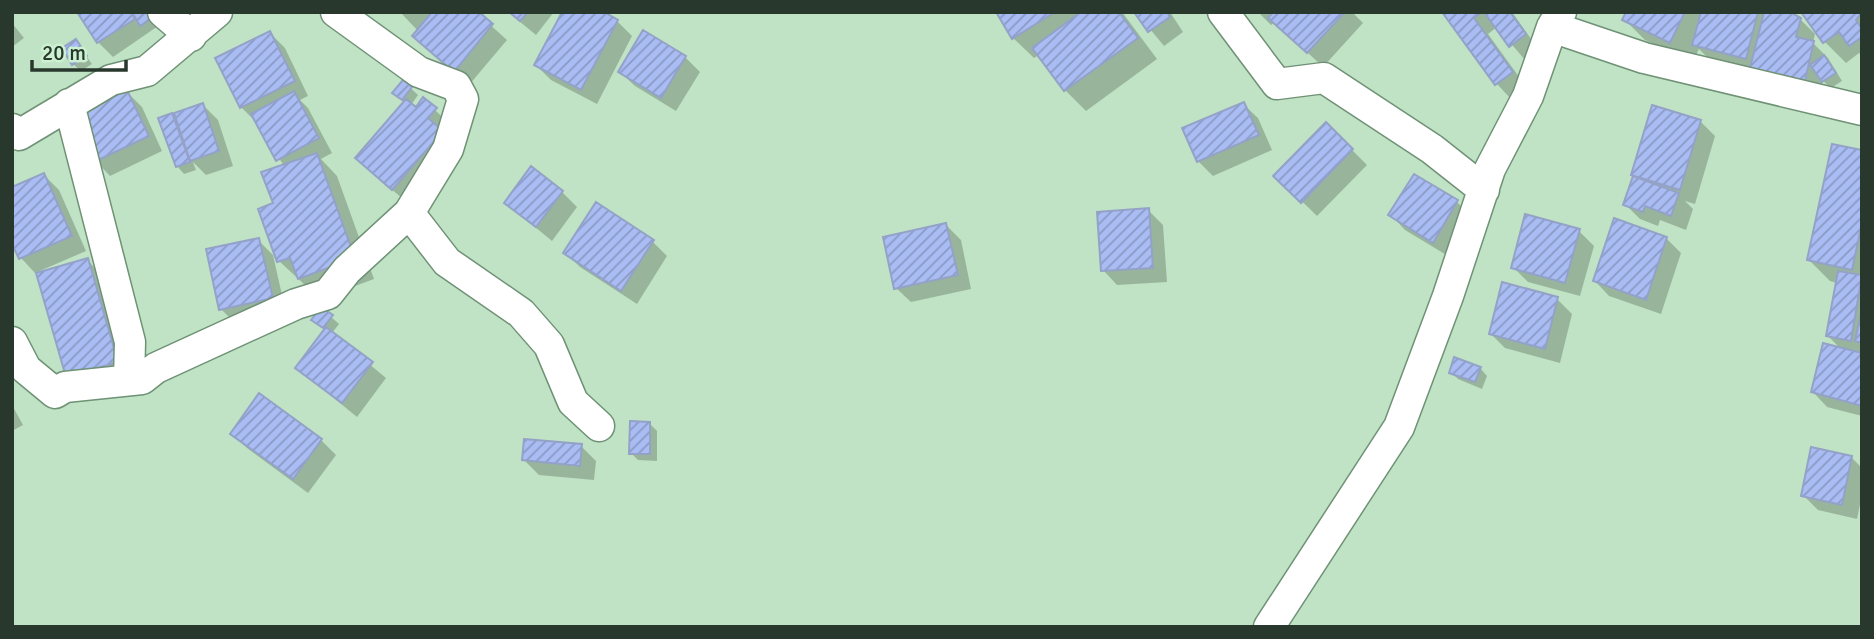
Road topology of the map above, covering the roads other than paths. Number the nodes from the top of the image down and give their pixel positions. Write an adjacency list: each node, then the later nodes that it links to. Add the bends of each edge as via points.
1 (163, 12): 6 (street)
2 (217, 12): 6 (street)
3 (336, 12): 11 (street, via 419,72 456,86 463,99 448,149)
4 (1223, 12): 10 (street, via 1277,84 1324,78 1432,149)
5 (1557, 20): 8 (street, via 1644,58); 10 (street)
6 (191, 36): 7 (street, via 147,71 111,80)
7 (69, 104): 9 (street, via 19,135); 13 (street, via 130,342)
8 (1862, 110)
9 (12, 129)
10 (1484, 190): 15 (street, via 1399,427)
11 (409, 214): 13 (street, via 347,270 328,294 228,335 142,379); 14 (street, via 447,262 521,313 549,345 573,402)
12 (12, 342): 13 (street, via 26,369 55,393 65,387)
13 (129, 380)
14 (599, 426)
15 (1269, 627)

